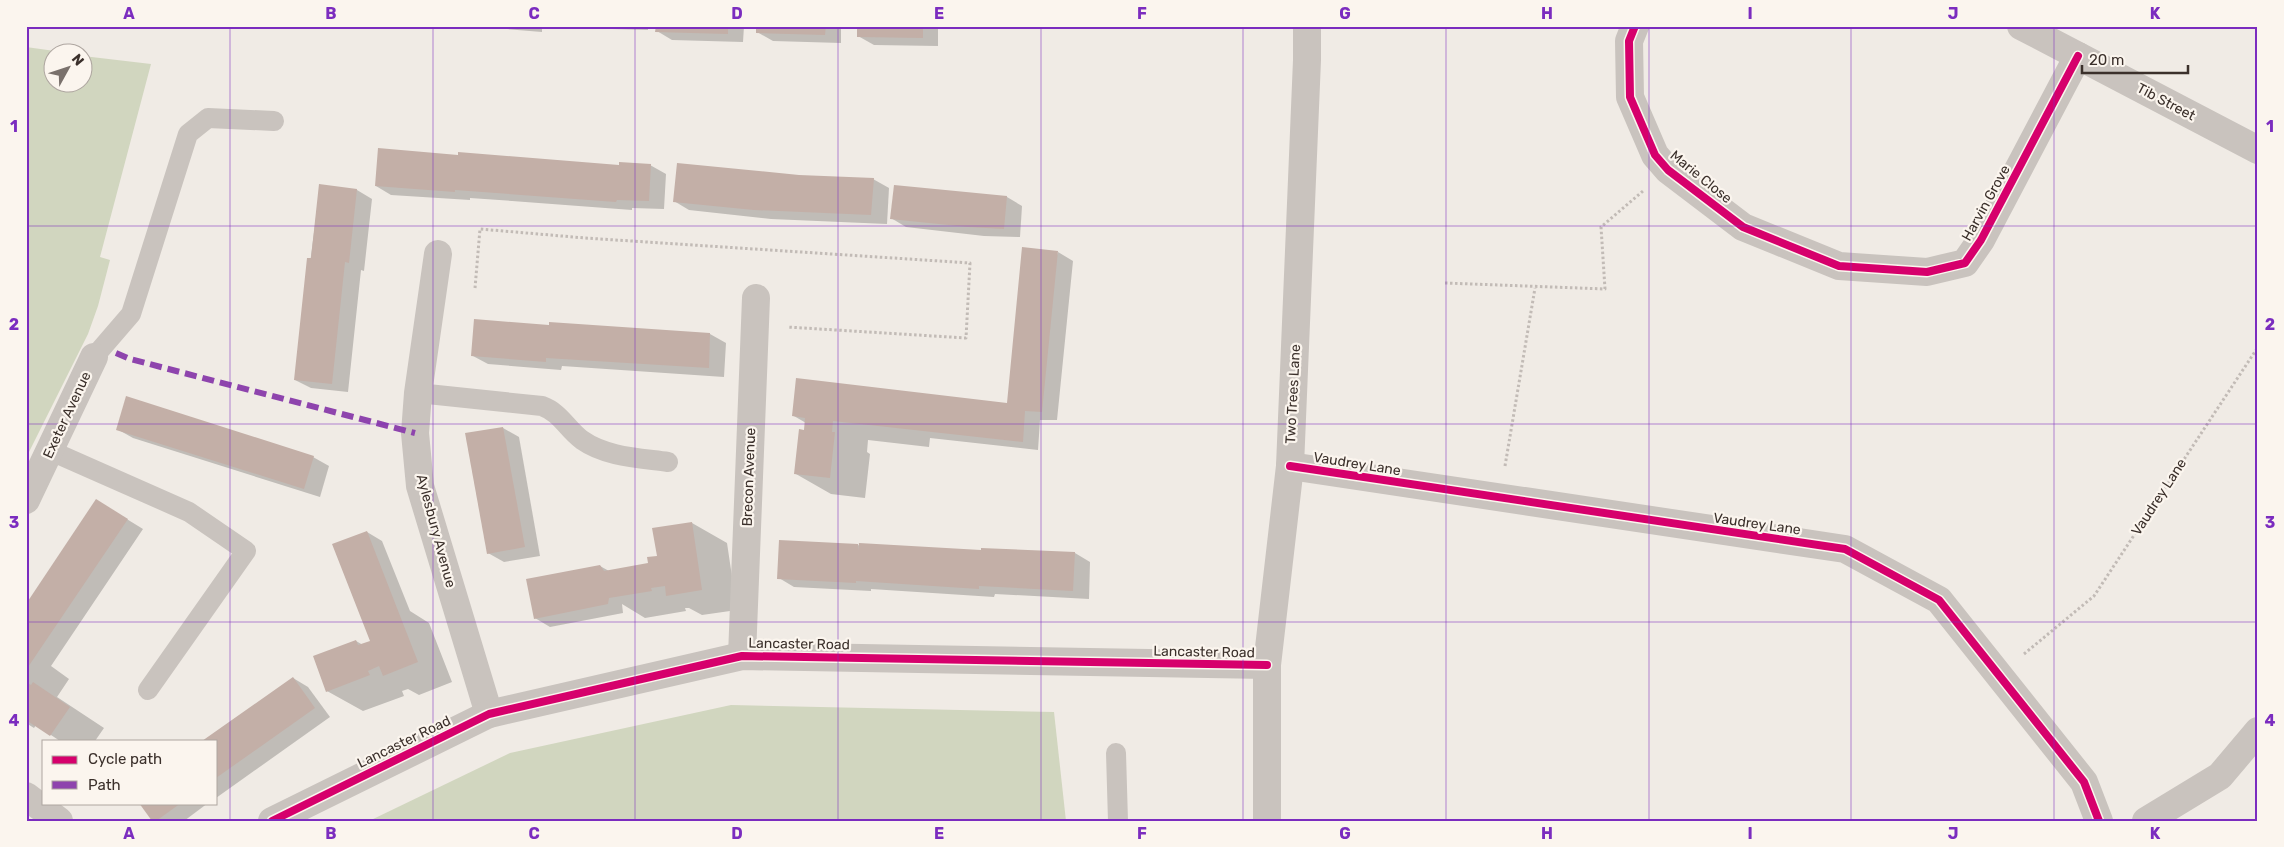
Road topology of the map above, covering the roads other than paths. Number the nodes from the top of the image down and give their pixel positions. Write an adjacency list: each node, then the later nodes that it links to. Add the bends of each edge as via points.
1 (1307, 26): 14 (street, Two Trees Lane)
2 (1635, 26): 7 (street, Marie Close, via 1629,41 1630,97 1655,156 1668,170)
3 (2021, 26): 4 (street, Tib Street)
4 (2078, 56): 6 (street, Tib Street); 7 (street, Harvin Grove, via 1981,240 1965,263 1927,272 1839,266)
5 (274, 121): 10 (lane, via 208,118 188,134 131,314)
6 (2258, 150)
7 (1743, 227)
8 (438, 254): 11 (street, Aylesbury Avenue)
9 (756, 298): 16 (street, Brecon Avenue)
10 (94, 357): 12 (street, Exeter Avenue)
11 (418, 393): 13 (lane, via 542,406 554,410 583,440 598,447 613,453); 19 (street, Aylesbury Avenue, via 415,433 420,486)
12 (51, 451): 15 (street, Exeter Avenue); 18 (lane, via 189,512 246,550)
13 (668, 462)
14 (1290, 466): 17 (street, Two Trees Lane); 27 (street, Vaudrey Lane, via 1845,549 1939,600 2084,782)
15 (26, 500)
16 (742, 656): 17 (street, Lancaster Road); 19 (street, Lancaster Road)
17 (1267, 665): 26 (street, Two Trees Lane)
18 (148, 690)
19 (489, 714): 24 (street, Lancaster Road)
20 (2258, 731): 28 (street, via 2220,776)
21 (1116, 752): 25 (lane)
22 (26, 796): 23 (street)
23 (59, 821)
24 (272, 821)
25 (1118, 821)
26 (1267, 821)
27 (2099, 821)
28 (2146, 821)

